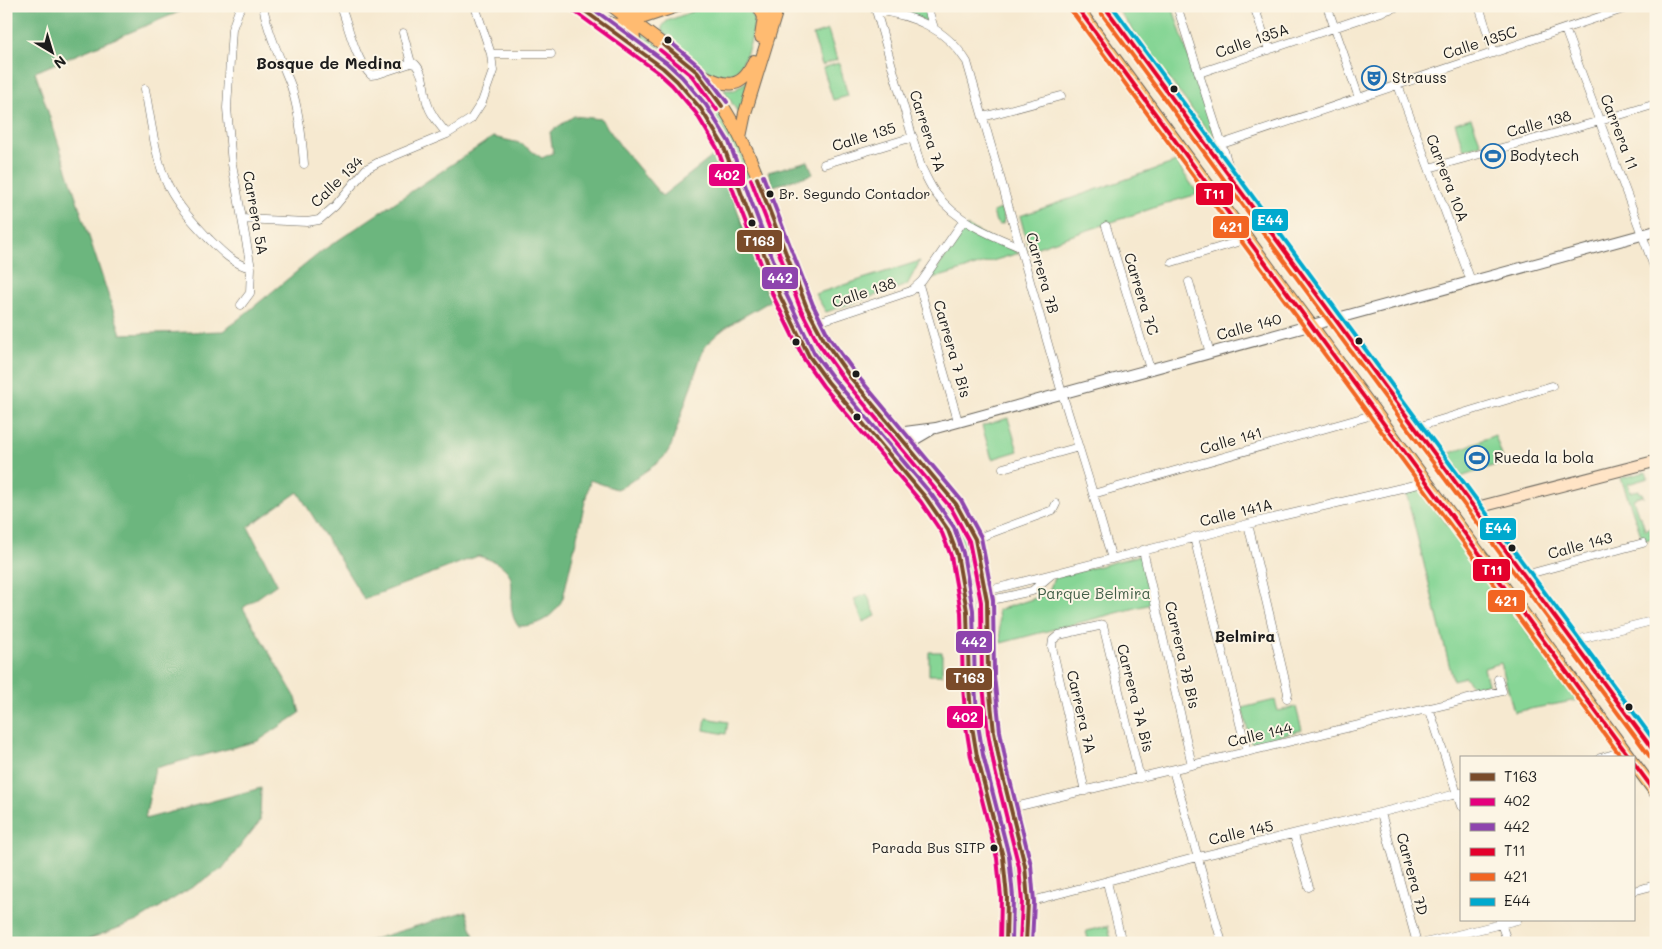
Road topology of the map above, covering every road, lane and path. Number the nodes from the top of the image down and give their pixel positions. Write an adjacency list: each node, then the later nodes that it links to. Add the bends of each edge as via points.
1 (242, 6): 50 (street, Carrera 5A, via 232,29 228,108 232,164)
2 (263, 6): 46 (street, via 299,117)
3 (475, 6): 30 (street)
4 (578, 6): 21 (main road)
5 (637, 6): 20 (main road); 22 (main road)
6 (677, 6): 22 (main road)
7 (759, 6): 33 (main road, via 764,17 763,30 752,66 744,79 728,84)
8 (778, 6): 43 (main road)
9 (927, 6): 23 (street)
10 (1076, 6): 55 (main road)
11 (1104, 6): 49 (main road)
12 (1177, 6): 34 (street)
13 (1254, 6): 28 (street)
14 (1327, 6): 24 (street)
15 (1399, 6): 24 (street, Calle 135A)
16 (1479, 6): 29 (street)
17 (1630, 7): 25 (street, Calle 135C)
18 (875, 8): 23 (street, Carrera 7B); 44 (street, Carrera 7A)
19 (342, 9): 32 (street, via 365,69 371,75)
20 (616, 9): 22 (main road)
21 (596, 19): 22 (main road, via 615,25); 27 (main road)
22 (632, 21): 27 (main road); 33 (main road)
23 (934, 28): 40 (street, Carrera 7B, via 947,36 967,62)
24 (1335, 28): 28 (street, Calle 135A); 38 (street)
25 (1565, 29): 29 (street, Calle 135C); 41 (street, Carrera 11)
26 (403, 33): 32 (street)
27 (638, 50): 71 (main road, via 691,95 715,130 728,156 786,311 816,367)
28 (1268, 50): 34 (street, Calle 135A)
29 (1494, 53): 35 (street, Calle 135C)
30 (492, 54): 31 (street); 42 (street, Calle 134, via 493,71 482,102 471,119)
31 (551, 54)
32 (411, 63): 42 (street, via 421,72 427,103)
33 (697, 72): 43 (main road, via 718,99)
34 (1199, 73): 45 (street)
35 (1398, 85): 38 (street, Calle 135C); 48 (street, Carrera 10A)
36 (145, 90): 58 (street, Carrera 5A, via 168,186 215,246 239,265)
37 (1061, 96): 40 (street)
38 (1359, 98): 45 (street, Calle 135C)
39 (1656, 104): 41 (street, Calle 138)
40 (983, 118): 56 (street, Carrera 7B)
41 (1600, 122): 48 (street, Calle 138); 54 (street, Carrera 11)
42 (447, 134): 50 (street, Calle 134, via 366,169 319,220)
43 (740, 137): 65 (main road)
44 (913, 137): 47 (street, Calle 135); 51 (street, Carrera 7A, via 930,185 937,196)
45 (1222, 144): 49 (street)
46 (304, 164)
47 (824, 164)
48 (1429, 168): 60 (street, Carrera 10A)
49 (1234, 182): 64 (main road)
50 (242, 219): 58 (street, Carrera 5A)
51 (964, 220): 56 (street, Carrera 7A); 62 (street)
52 (1106, 226): 68 (street, Carrera 7C)
53 (1656, 230): 54 (street, Calle 140)
54 (1642, 234): 59 (street, Carrera 11); 60 (street, Calle 140)
55 (1247, 239): 57 (street); 66 (main road)
56 (1020, 247): 70 (street, Carrera 7B)
57 (1172, 262)
58 (251, 268): 63 (street, via 250,292)
59 (1656, 272)
60 (1471, 281): 64 (street, Calle 140)
61 (1189, 282): 67 (street)
62 (919, 285): 65 (street, Calle 138, via 906,293); 73 (street, Carrera 7 Bis)
63 (241, 305)
64 (1334, 319): 66 (street, Calle 140); 74 (main road)
65 (815, 323): 75 (main road, via 836,358)
66 (1311, 326): 67 (street, Calle 140); 72 (main road)
67 (1210, 353): 68 (street, Calle 140)
68 (1150, 370): 70 (street, Calle 140)
69 (1552, 386): 74 (street)
70 (1062, 393): 73 (street, Calle 140); 76 (street, Carrera 7B)
71 (840, 396): 75 (main road, via 861,408 883,432); 77 (main road)
72 (1376, 414): 80 (main road); 81 (street, Calle 141)
73 (958, 421): 75 (street, Calle 140)
74 (1414, 428): 83 (main road)
75 (900, 439): 77 (street, Calle 140); 86 (main road, via 956,504)
76 (1079, 447): 79 (street); 81 (street, Carrera 7B)
77 (887, 452): 119 (main road, via 941,518 957,554 967,611 974,741 1004,857)
78 (1656, 461): 83 (main road)
79 (1003, 468)
80 (1427, 482): 84 (street, Calle 141A); 101 (main road)
81 (1093, 494): 89 (street, Carrera 7B)
82 (1056, 504): 86 (street, via 1053,510)
83 (1475, 508): 91 (main road)
84 (1248, 524): 85 (street, Calle 141A); 97 (street)
85 (1194, 537): 88 (street, Calle 141A); 100 (street)
86 (975, 540): 92 (main road)
87 (1643, 543): 91 (street, Calle 143)
88 (1144, 550): 89 (street, Calle 141A); 103 (street, Carrera 7B Bis)
89 (1112, 558): 90 (street, Calle 141A)
90 (1052, 573): 92 (street, Calle 141A); 92 (street, Calle 141A, via 1032,591)
91 (1524, 575): 95 (main road)
92 (986, 596): 109 (main road, via 990,705 1001,769)
93 (1656, 620): 95 (street)
94 (1103, 625): 105 (street, Carrera 7A Bis); 106 (street, Carrera 7A, via 1059,635 1053,640 1052,647)
95 (1572, 641): 99 (main road)
96 (1498, 679): 98 (street, Calle 144, via 1502,691)
97 (1287, 698)
98 (1429, 708): 100 (street, Calle 144); 107 (street)
99 (1654, 751)
100 (1247, 752): 103 (street, Calle 144)
101 (1627, 755)
102 (1634, 763): 108 (main road)
103 (1192, 765): 104 (street, Calle 144)
104 (1174, 770): 105 (street, Calle 144); 112 (street)
105 (1140, 778): 106 (street, Calle 144)
106 (1085, 791): 109 (street, Calle 144)
107 (1459, 793): 110 (street, Calle 145)
108 (1656, 793)
109 (1012, 808): 117 (main road, via 1022,849)
110 (1381, 813): 111 (street, Calle 145); 123 (street, Carrera 7D)
111 (1294, 835): 112 (street, Calle 145); 115 (street)
112 (1198, 857): 113 (street, Calle 145); 122 (street)
113 (1107, 882): 117 (street, Calle 145); 121 (street)
114 (1656, 885): 116 (street)
115 (1309, 887)
116 (1634, 890)
117 (1028, 902): 120 (main road)
118 (1500, 922): 124 (street); 125 (street)
119 (1006, 943)
120 (1026, 943)
121 (1122, 943)
122 (1222, 943)
123 (1417, 943)
124 (1425, 943)
125 (1508, 943)

